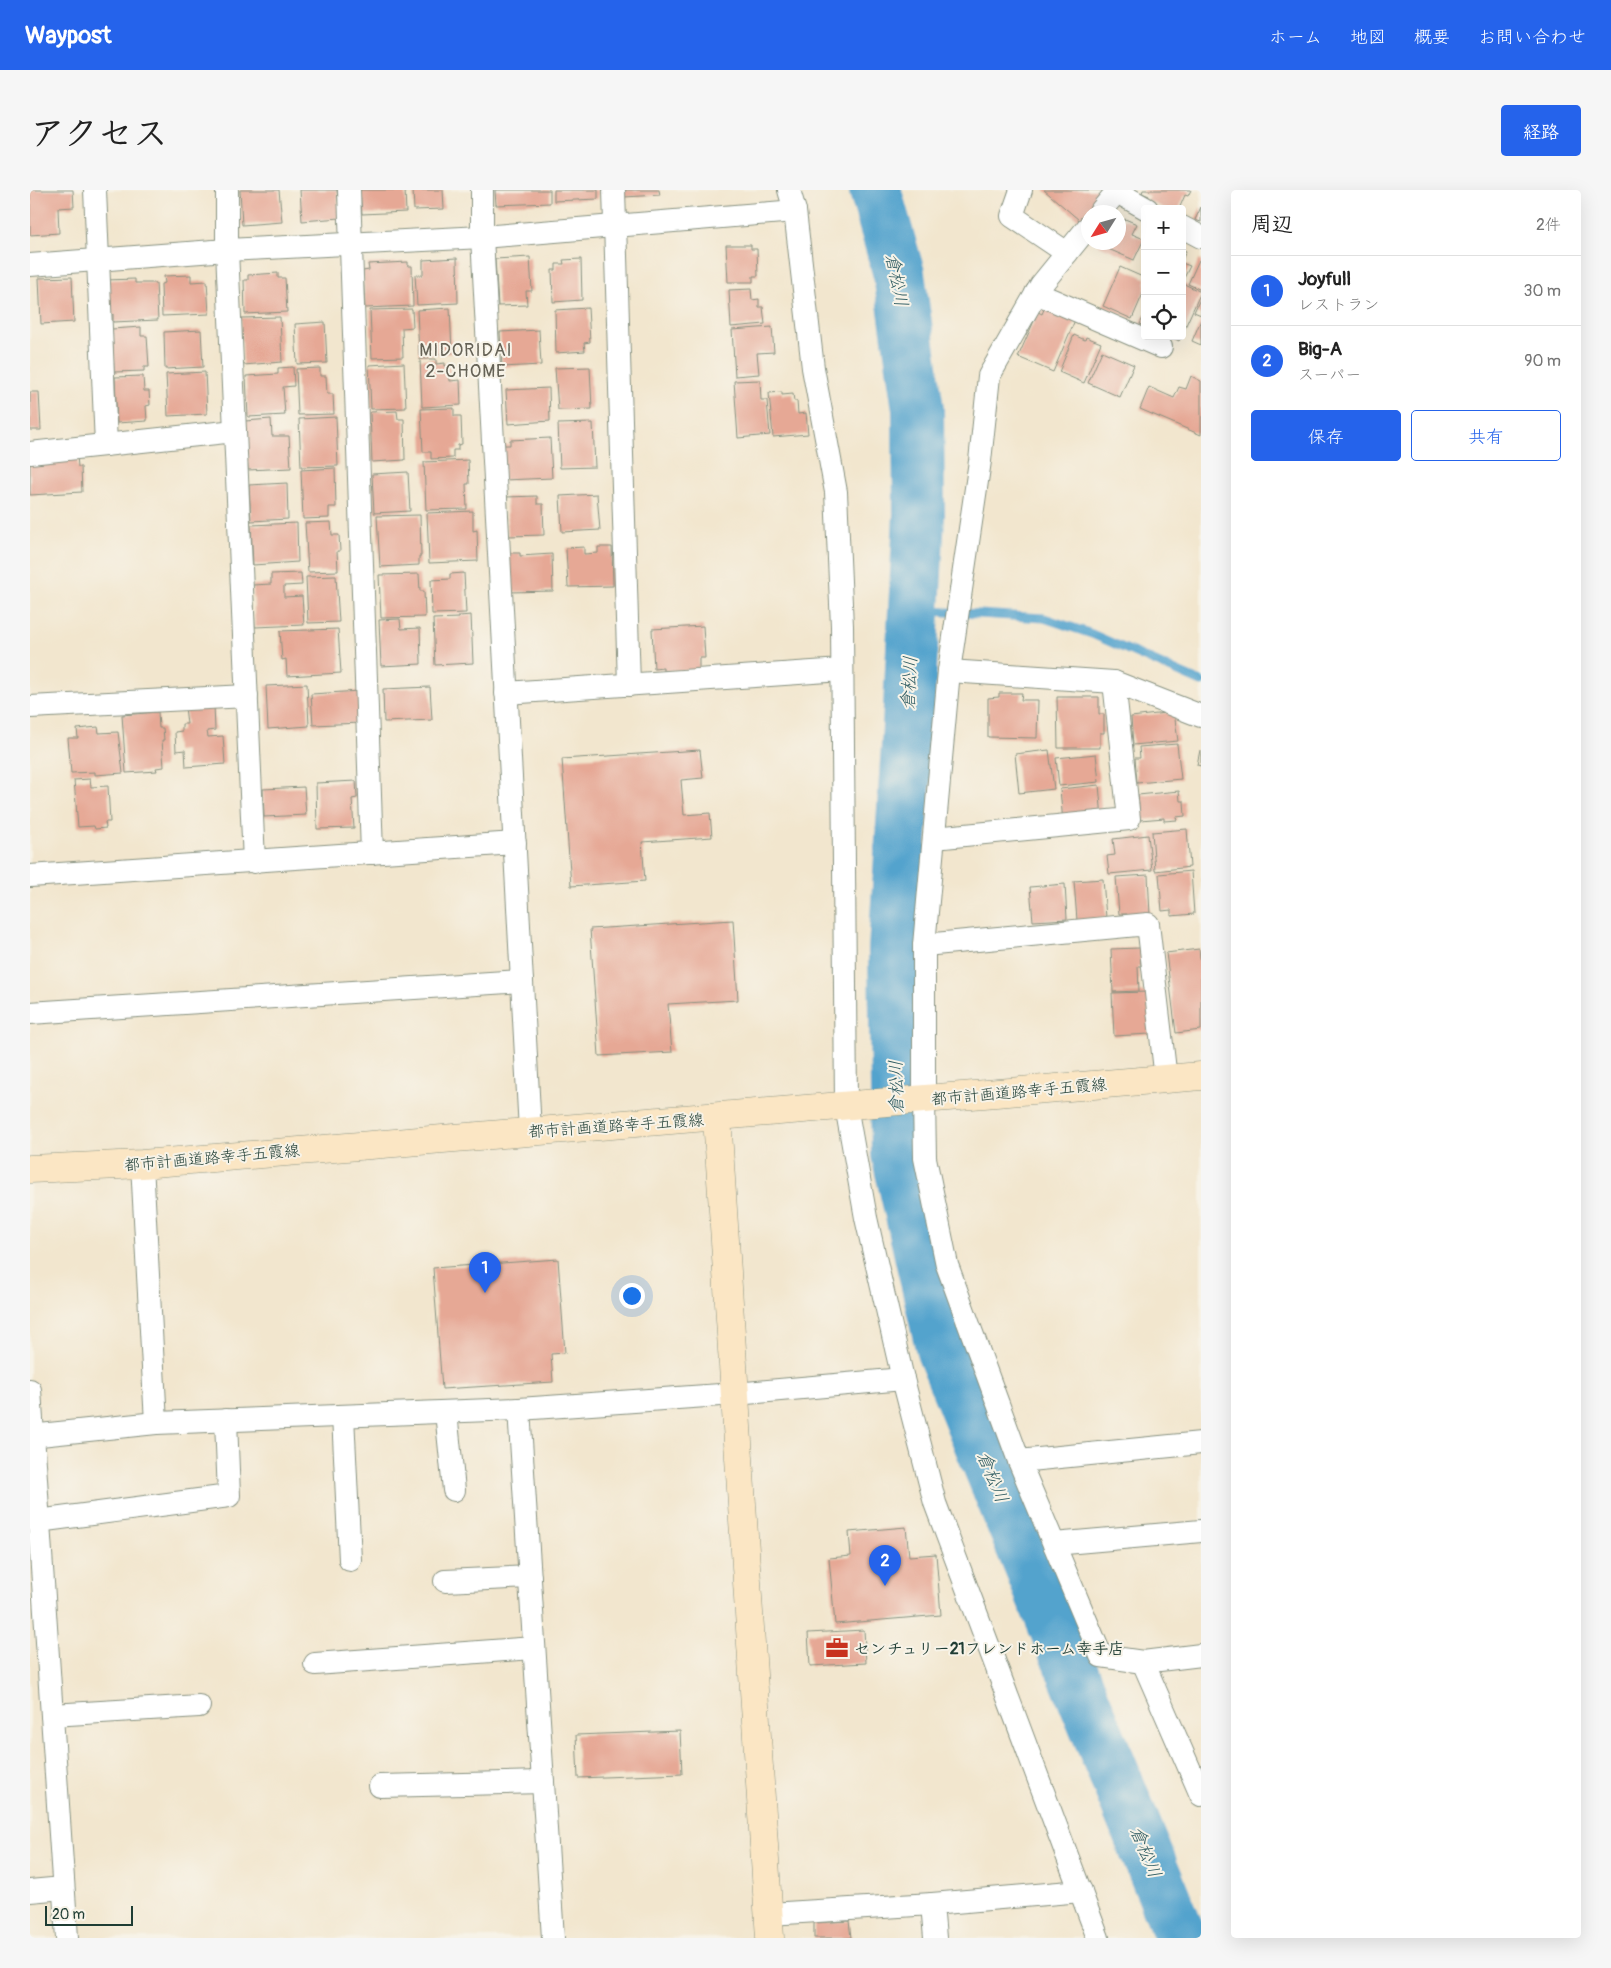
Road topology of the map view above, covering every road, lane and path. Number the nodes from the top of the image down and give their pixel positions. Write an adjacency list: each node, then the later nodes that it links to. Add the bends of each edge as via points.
1 (95, 190): 19 (street)
2 (227, 190): 17 (street)
3 (349, 190): 16 (street)
4 (482, 190): 14 (street)
5 (614, 190): 11 (street)
6 (1021, 190): 18 (street, via 1012,216)
7 (1117, 191): 9 (street); 10 (street)
8 (792, 200): 11 (street); 26 (street, via 813,368 836,492)
9 (1106, 205)
10 (1141, 205)
11 (616, 225): 14 (street); 29 (street)
12 (1186, 229): 15 (street)
13 (1081, 235): 18 (street)
14 (482, 236): 16 (street); 30 (street)
15 (1201, 237)
16 (351, 243): 17 (street); 36 (street)
17 (227, 250): 19 (street); 23 (street)
18 (1067, 252): 21 (street)
19 (98, 260): 20 (street); 24 (street)
20 (30, 265)
21 (1036, 293): 22 (street); 27 (street, via 989,376)
22 (1161, 347)
23 (235, 431): 24 (street); 31 (street)
24 (106, 445): 25 (street)
25 (30, 453)
26 (842, 670): 29 (street); 45 (street)
27 (949, 671): 28 (street); 34 (street)
28 (1114, 682): 33 (street); 34 (street, via 1129,819)
29 (629, 685): 30 (street)
30 (506, 693): 35 (street)
31 (247, 696): 32 (street); 37 (street)
32 (30, 707)
33 (1201, 716)
34 (934, 838): 39 (street)
35 (514, 843): 36 (street); 40 (street)
36 (372, 853): 37 (street)
37 (254, 862): 38 (street)
38 (30, 876)
39 (924, 945): 43 (street, via 1148,924); 44 (street)
40 (522, 981): 41 (street); 47 (street)
41 (30, 1013)
42 (1201, 1076): 43 (street, 都市計画道路幸手五霞線)
43 (1166, 1079): 44 (street, 都市計画道路幸手五霞線)
44 (918, 1099): 45 (street, 都市計画道路幸手五霞線); 60 (street, via 925,1158 947,1265)
45 (854, 1105): 46 (street, 都市計画道路幸手五霞線); 50 (street, via 866,1218)
46 (716, 1117): 47 (street, 都市計画道路幸手五霞線); 52 (street)
47 (530, 1131): 48 (street, 都市計画道路幸手五霞線)
48 (142, 1164): 49 (street, 都市計画道路幸手五霞線); 57 (street)
49 (30, 1169)
50 (903, 1379): 52 (street); 79 (street, via 935,1503)
51 (30, 1390): 58 (street)
52 (735, 1394): 53 (street); 81 (street)
53 (519, 1409): 54 (street); 66 (street)
54 (446, 1412): 55 (street); 61 (street)
55 (343, 1416): 56 (street); 65 (street)
56 (226, 1420): 57 (street); 62 (street, via 229,1496)
57 (156, 1423): 58 (street)
58 (31, 1436): 62 (street)
59 (1201, 1443): 60 (street)
60 (1019, 1461): 64 (street)
61 (454, 1490)
62 (38, 1521): 73 (street)
63 (1201, 1531): 64 (street)
64 (1054, 1544): 70 (street, via 1101,1656)
65 (350, 1560)
66 (530, 1577): 67 (street); 68 (street)
67 (445, 1581)
68 (534, 1648): 71 (street); 74 (street)
69 (1201, 1655): 70 (street)
70 (1143, 1662): 76 (street)
71 (315, 1664)
72 (199, 1706): 73 (street)
73 (52, 1715): 77 (street)
74 (543, 1782): 75 (street); 83 (street)
75 (380, 1786)
76 (1201, 1794)
77 (64, 1888): 78 (street); 82 (street)
78 (30, 1890)
79 (1081, 1890): 80 (street); 85 (street)
80 (932, 1904): 81 (street); 84 (street)
81 (770, 1926)
82 (67, 1938)
83 (553, 1938)
84 (935, 1938)
85 (1098, 1938)

